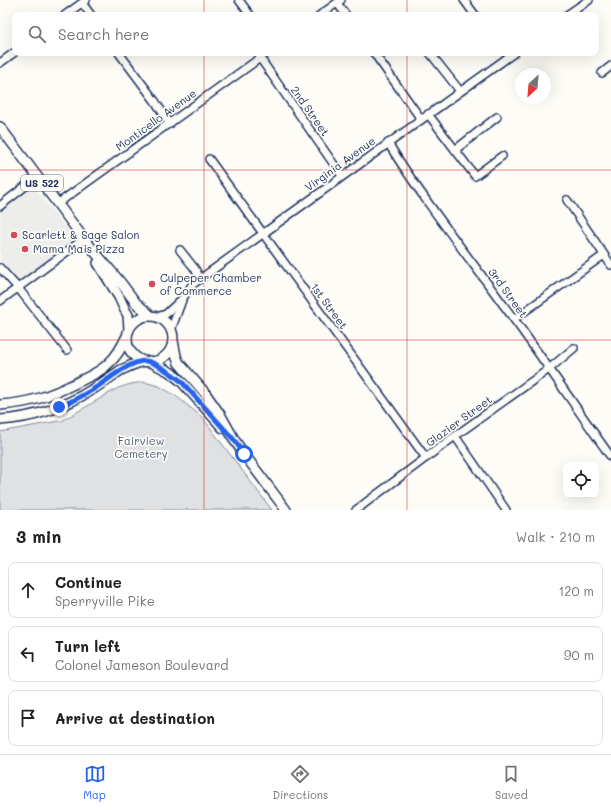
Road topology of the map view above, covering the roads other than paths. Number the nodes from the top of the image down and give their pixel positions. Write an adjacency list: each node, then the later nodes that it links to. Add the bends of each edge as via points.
1 (239, 0): 8 (street)
2 (464, 0): 11 (street)
3 (589, 0): 12 (street)
4 (84, 1): 6 (street); 7 (street)
5 (339, 1): 9 (street); 10 (street)
6 (69, 12)
7 (90, 12)
8 (248, 12)
9 (324, 12)
10 (344, 12)
11 (473, 12)
12 (572, 12)
13 (12, 54): 20 (street)
14 (122, 56): 27 (street)
15 (263, 56): 19 (street, Monticello Avenue)
16 (376, 56): 26 (street)
17 (432, 56): 23 (street)
18 (504, 56): 23 (street, Virginia Avenue)
19 (260, 58): 27 (street, Monticello Avenue); 33 (street, 2nd Street)
20 (0, 63)
21 (611, 66): 22 (street)
22 (602, 73)
23 (460, 91): 24 (street, Virginia Avenue)
24 (428, 114): 26 (street, Virginia Avenue); 30 (street)
25 (498, 117): 30 (street)
26 (421, 119): 29 (street, Virginia Avenue)
27 (170, 124): 36 (street, Monticello Avenue)
28 (0, 127): 34 (main road, US 522)
29 (388, 143): 33 (street, Virginia Avenue); 49 (street, 3rd Street, via 422,195)
30 (455, 150): 31 (street, via 475,176)
31 (502, 156)
32 (209, 159): 38 (street, 1st Street)
33 (342, 176): 38 (street, Virginia Avenue)
34 (37, 177): 36 (main road, US 522); 37 (street)
35 (567, 200): 41 (street)
36 (57, 204): 39 (main road, US 522)
37 (0, 206)
38 (262, 233): 44 (street, Virginia Avenue); 62 (street, 1st Street)
39 (84, 239): 45 (street); 48 (main road, US 522, via 136,303); 51 (main road, US 522, via 128,315)
40 (180, 250): 44 (street)
41 (604, 255): 42 (street); 49 (street)
42 (611, 265)
43 (0, 268): 45 (street)
44 (200, 279): 46 (street, Virginia Avenue)
45 (18, 288): 47 (street); 54 (street)
46 (183, 298): 48 (street, Virginia Avenue, via 166,314); 50 (street, Virginia Avenue)
47 (0, 301)
48 (154, 316): 50 (main road, US 522, via 164,320); 51 (main road, via 138,318)
49 (514, 319): 56 (street, 3rd Street)
50 (171, 330): 52 (main road, US 522)
51 (128, 332): 55 (main road, US 522, via 129,349 138,358); 57 (main road, via 111,361 89,377 40,398)
52 (172, 340): 55 (main road, via 171,347 162,358); 60 (main road, US 522, via 179,363 221,416)
53 (574, 348): 56 (street, Glazier Street)
54 (67, 350)
55 (147, 361): 58 (main road, via 121,370 89,392 59,407 35,415); 60 (main road, US 522, via 170,372 181,381)
56 (549, 369): 59 (street, Glazier Street); 61 (street, 3rd Street)
57 (0, 405)
58 (0, 420)
59 (455, 436): 62 (street, Glazier Street); 65 (street)
60 (235, 441): 63 (main road, US 522)
61 (611, 457)
62 (426, 458): 64 (street, Glazier Street)
63 (286, 510)
64 (356, 510)
65 (506, 510)

